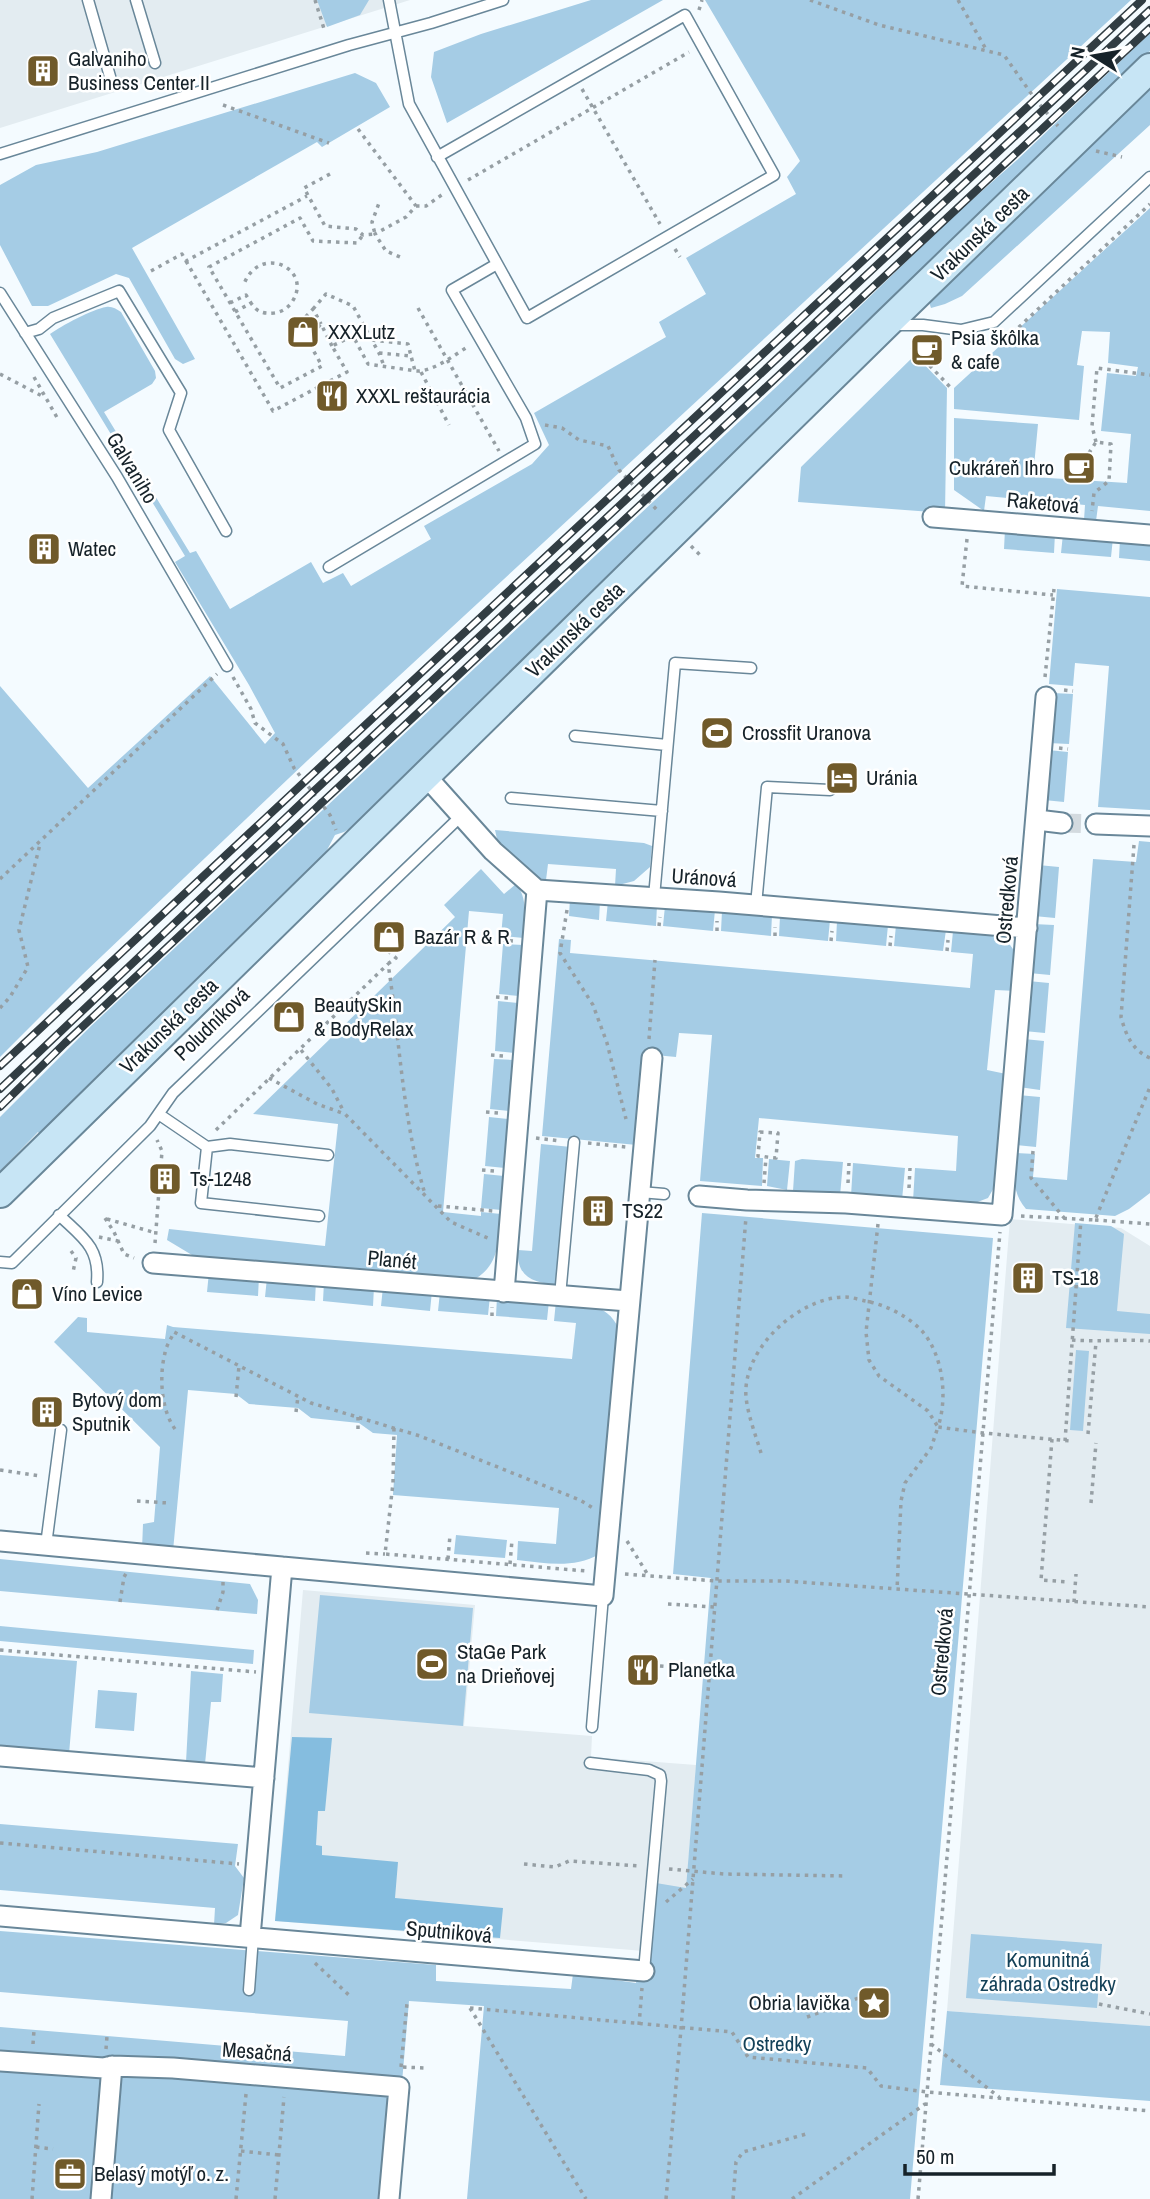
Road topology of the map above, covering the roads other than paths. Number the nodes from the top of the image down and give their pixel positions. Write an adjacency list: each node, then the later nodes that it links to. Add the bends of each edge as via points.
1 (88, 0): 8 (lane)
2 (136, 0): 6 (lane)
3 (389, 0): 5 (lane)
4 (503, 0): 5 (lane)
5 (396, 31): 9 (lane); 10 (lane, via 409,104)
6 (155, 63)
7 (1150, 68): 14 (main road, Vrakunská cesta)
8 (111, 80)
9 (0, 154)
10 (437, 157): 12 (lane); 12 (lane, via 685,15 774,175 527,318)
11 (1150, 177): 14 (lane, via 994,322 961,330)
12 (497, 264): 19 (lane, via 452,290 535,444)
13 (0, 293): 15 (lane, Galvaniho)
14 (885, 325): 25 (main road, Vrakunská cesta)
15 (25, 333): 17 (lane, via 119,291 181,393 169,430); 20 (lane, Galvaniho, via 117,477)
16 (933, 517): 18 (street, Raketová)
17 (226, 531)
18 (1150, 535)
19 (329, 567)
20 (226, 666)
21 (751, 668): 24 (lane, via 675,663)
22 (1046, 697): 30 (street, Ostredková)
23 (575, 736): 24 (lane)
24 (667, 744): 28 (lane)
25 (425, 775): 29 (street); 43 (main road, Vrakunská cesta)
26 (830, 790): 36 (lane, via 767,787)
27 (511, 798): 28 (lane)
28 (662, 811): 35 (lane)
29 (461, 816): 34 (street); 39 (lane, Poludníková, via 173,1093)
30 (1037, 820): 31 (street); 37 (street, Ostredková)
31 (1062, 823)
32 (1096, 824): 33 (street)
33 (1143, 825)
34 (537, 890): 35 (street, Uránová); 52 (street)
35 (654, 897): 36 (street, Uránová)
36 (757, 905): 37 (street, Uránová)
37 (1027, 928): 46 (street, Ostredková, via 1002,1215)
38 (650, 1053): 44 (street)
39 (160, 1115): 41 (lane); 47 (lane, Poludníková)
40 (574, 1142): 53 (lane)
41 (204, 1145): 42 (lane); 48 (lane, via 201,1203)
42 (328, 1156)
43 (0, 1192)
44 (640, 1192): 45 (lane); 54 (street)
45 (664, 1194)
46 (699, 1196)
47 (59, 1215): 49 (lane, Poludníková, via 12,1264); 51 (lane, via 97,1255)
48 (320, 1216)
49 (0, 1262)
50 (153, 1263): 52 (street, Planét)
51 (97, 1282)
52 (504, 1292): 53 (street, Planét)
53 (561, 1296): 54 (street, Planét)
54 (628, 1301): 59 (street)
55 (61, 1430): 57 (lane)
56 (0, 1541): 57 (street)
57 (46, 1545): 58 (street)
58 (282, 1567): 59 (street); 63 (street)
59 (603, 1595): 60 (lane)
60 (592, 1727)
61 (0, 1756): 63 (street)
62 (590, 1763): 66 (lane, via 649,1770 660,1776)
63 (264, 1777): 65 (street)
64 (0, 1916): 65 (street, Sputniková)
65 (252, 1937): 66 (street, Sputniková); 67 (lane)
66 (644, 1971)
67 (249, 1990)
68 (0, 2061): 69 (street, Mesačná)
69 (111, 2066): 70 (street); 71 (street, Mesačná, via 399,2087)
70 (101, 2199)
71 (389, 2199)

